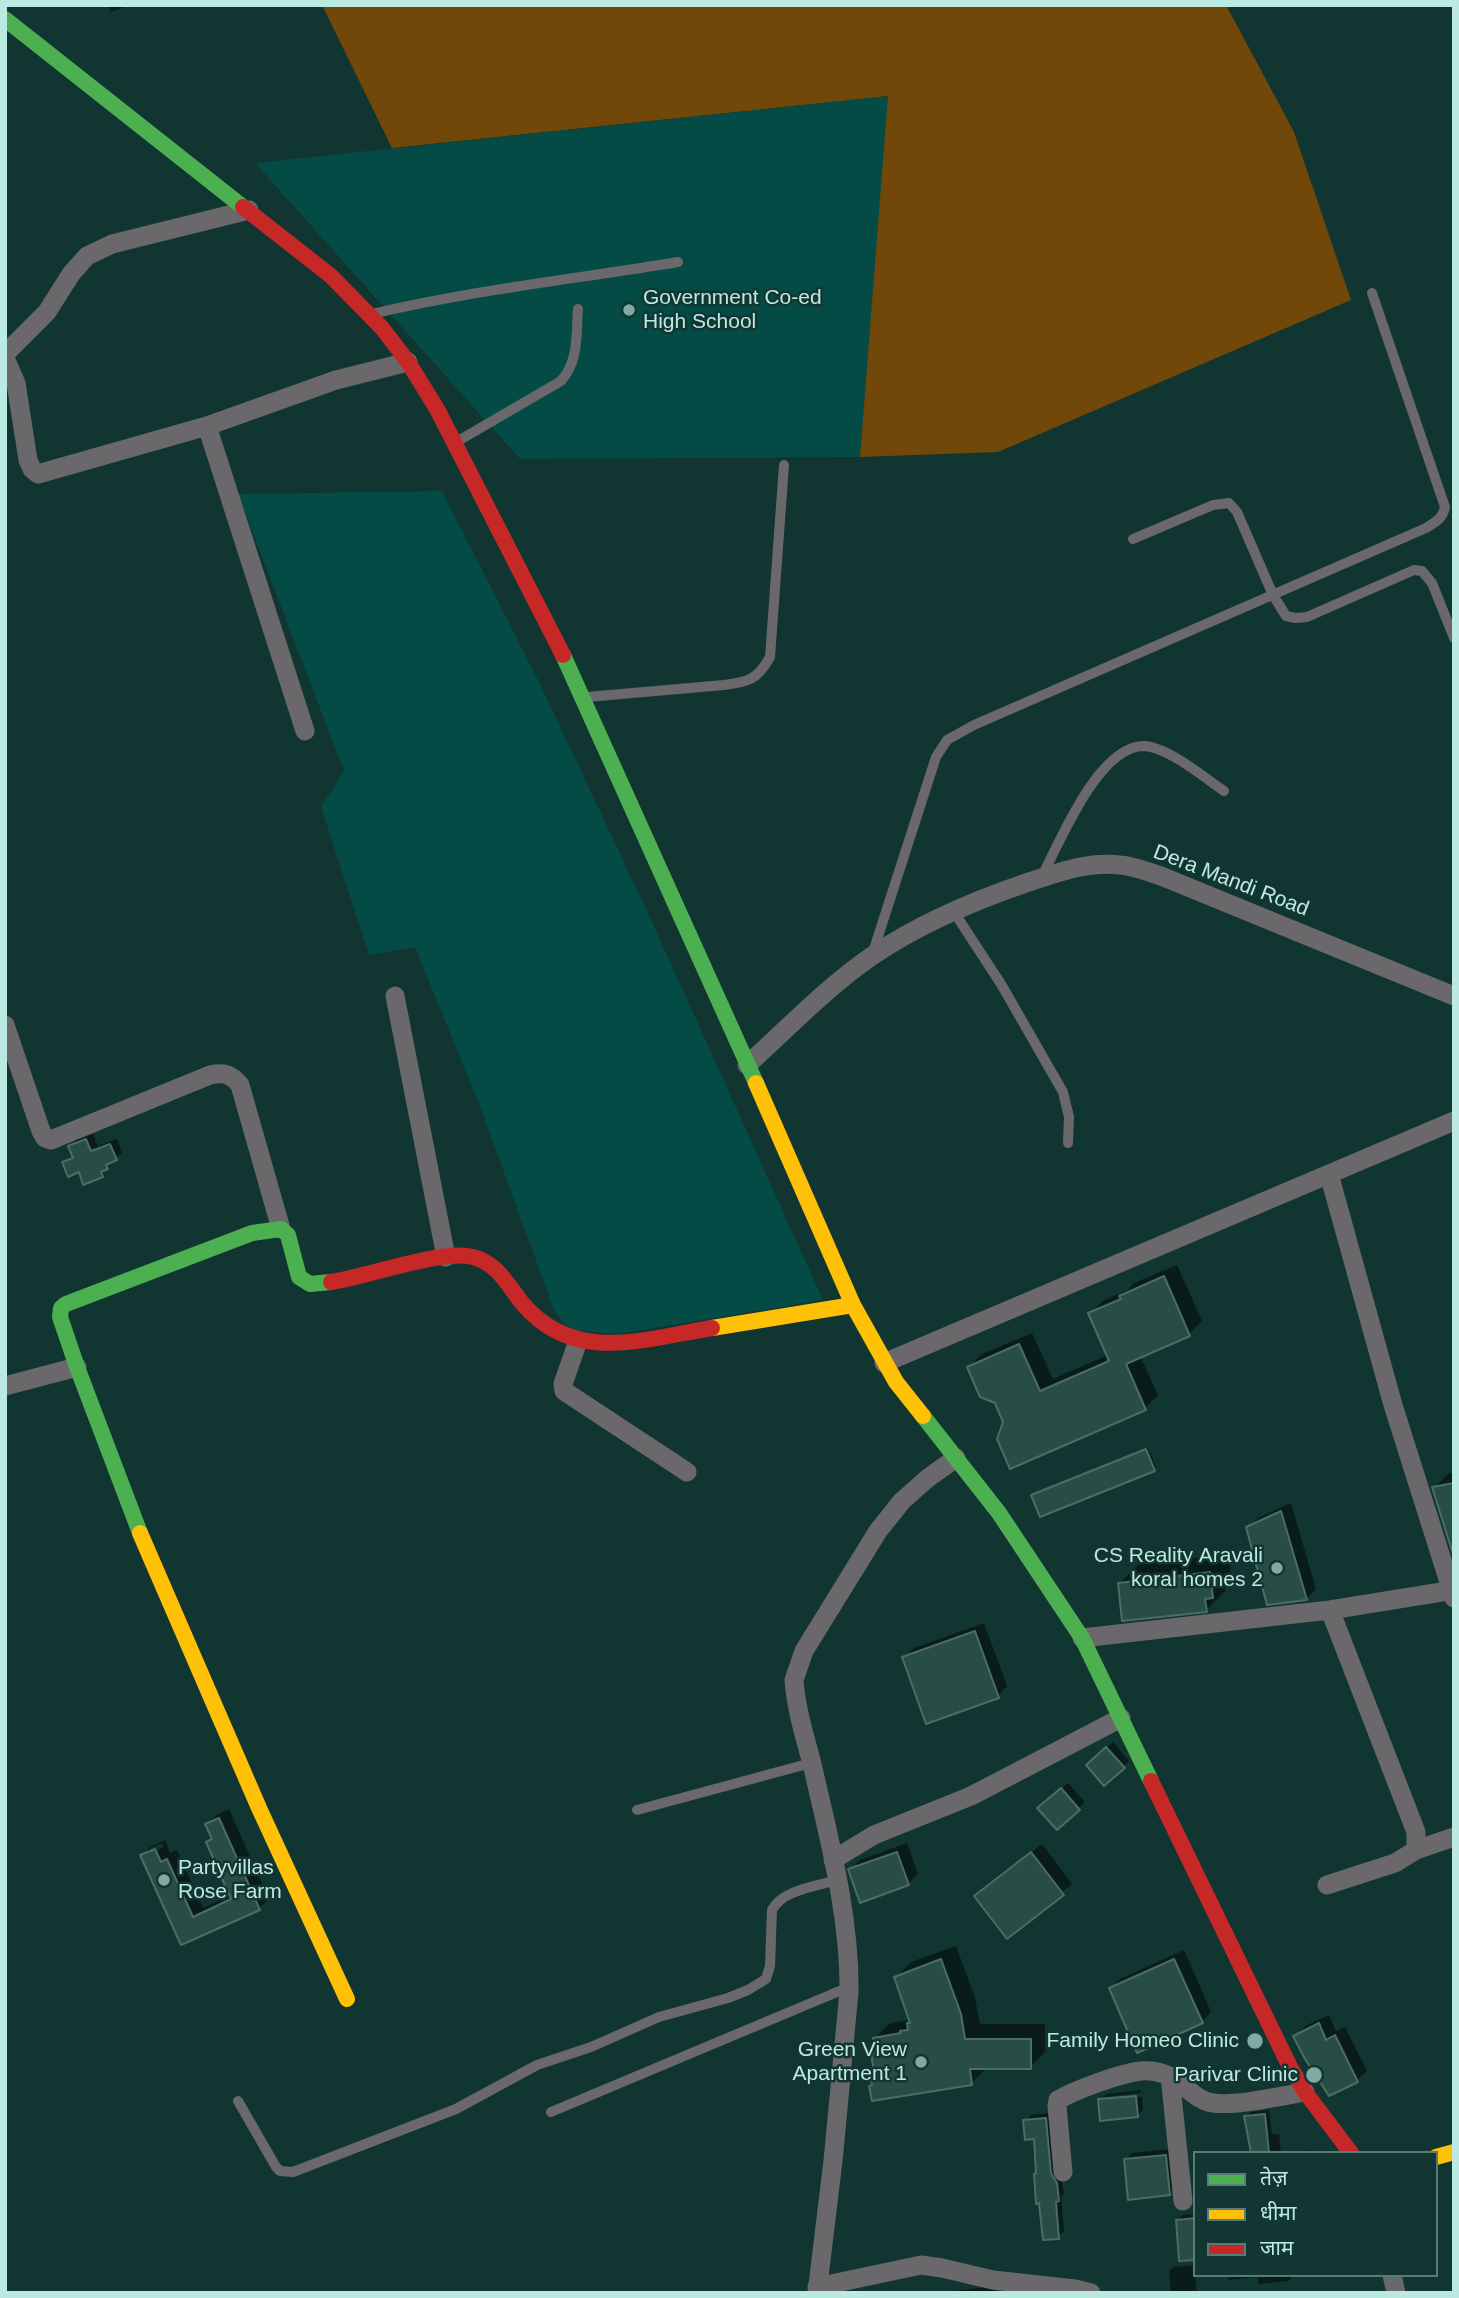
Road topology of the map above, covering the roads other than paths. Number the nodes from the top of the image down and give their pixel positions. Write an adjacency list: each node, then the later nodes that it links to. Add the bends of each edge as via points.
1 (5, 19): 2 (street)
2 (250, 211): 6 (street, via 331,276); 7 (street, via 112,244 87,256 47,312)
3 (678, 262): 6 (lane, via 510,287)
4 (1372, 293): 12 (lane)
5 (578, 309): 10 (lane, via 575,351 570,370 561,381)
6 (369, 315): 8 (street)
7 (5, 356): 9 (street, via 16,383 28,460 38,474)
8 (408, 362): 9 (street, via 336,380); 10 (street)
9 (207, 426): 17 (street)
10 (454, 443): 16 (street)
11 (784, 465): 16 (lane, via 770,657 761,674 742,683)
12 (1449, 512): 14 (lane, via 1426,528)
13 (1133, 539): 14 (lane, via 1213,505 1229,503)
14 (1273, 595): 15 (lane, via 1286,616 1307,617 1414,570 1422,571 1432,583); 21 (lane, via 947,740 936,757)
15 (1454, 638)
16 (583, 698): 25 (street)
17 (305, 731)
18 (1224, 791): 19 (lane, via 1164,751 1145,746 1125,750 1088,789)
19 (1041, 878): 20 (street, Dera Mandi Road); 23 (street, Dera Mandi Road, via 1095,864 1148,872)
20 (954, 912): 21 (street, Dera Mandi Road); 27 (lane, via 1063,1092 1069,1117)
21 (872, 956): 25 (street, Dera Mandi Road)
22 (395, 996): 30 (street)
23 (1454, 996)
24 (5, 1025): 29 (street, via 41,1131 51,1140 210,1075 222,1072 233,1077 240,1085)
25 (747, 1065): 31 (street)
26 (1454, 1121): 28 (street)
27 (1068, 1143)
28 (1329, 1174): 33 (street); 38 (street, via 1393,1405)
29 (281, 1229): 30 (street, via 288,1235 299,1278 310,1284); 34 (street, via 252,1233 66,1304 60,1317)
30 (446, 1257): 32 (street, via 473,1257 491,1264 530,1311 556,1332)
31 (853, 1305): 32 (street, via 609,1345); 33 (street)
32 (578, 1341): 37 (street, via 564,1391)
33 (884, 1363): 36 (street)
34 (77, 1367): 35 (street); 50 (street, via 144,1544)
35 (5, 1386)
36 (956, 1458): 40 (street, via 999,1513); 42 (street, via 902,1501 886,1521 804,1651 794,1692)
37 (687, 1472)
38 (1453, 1593): 39 (street)
39 (1330, 1610): 40 (street); 45 (street, via 1416,1832)
40 (1082, 1638): 41 (street)
41 (1121, 1718): 46 (street, via 983,1790 874,1835); 52 (street)
42 (811, 1763): 43 (lane); 46 (street)
43 (637, 1810)
44 (1454, 1838): 45 (street)
45 (1416, 1850): 48 (street, via 1395,1863)
46 (833, 1860): 47 (street)
47 (837, 1880): 49 (street); 53 (lane, via 783,1896 775,1903 766,1979 748,1990 659,2017 537,2065 456,2109 292,2172 276,2167)
48 (1327, 1885)
49 (849, 1987): 54 (lane); 59 (street)
50 (347, 2000)
51 (1170, 2076): 52 (street, via 1209,2102); 56 (street, via 1142,2070 1058,2099); 57 (street)
52 (1306, 2092): 55 (street)
53 (238, 2101)
54 (551, 2112)
55 (1350, 2151)
56 (1063, 2172)
57 (1183, 2201)
58 (1004, 2287): 59 (street, via 921,2266); 60 (street)
59 (817, 2290)
60 (1091, 2293)

